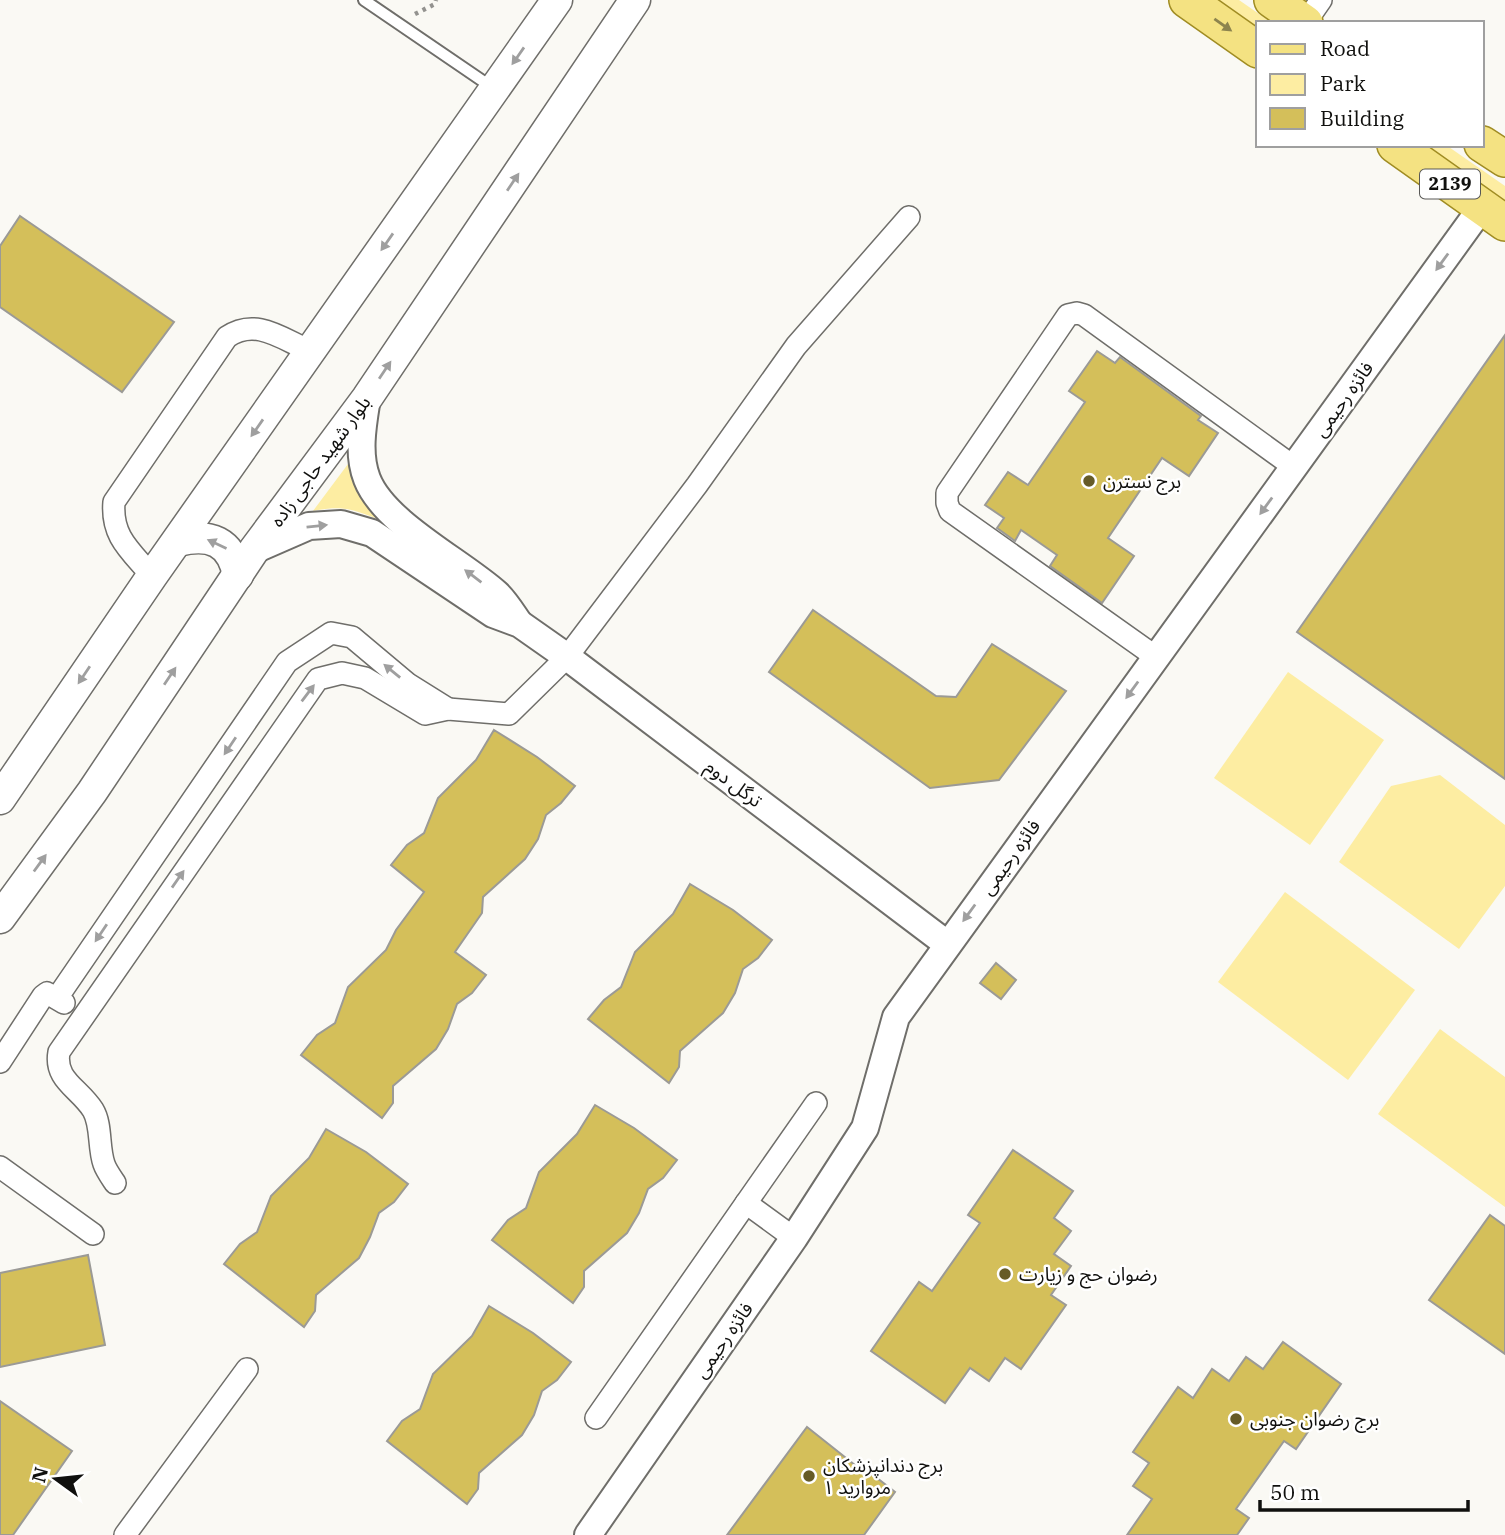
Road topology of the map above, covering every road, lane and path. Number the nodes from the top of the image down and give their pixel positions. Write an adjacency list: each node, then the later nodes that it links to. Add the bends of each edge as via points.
1 (364, 0): 10 (lane)
2 (557, 0): 10 (main road, one-way to 10)
3 (635, 0): 17 (main road, بلوار شهید حاجی زاده, one-way to 3)
4 (1187, 0): 9 (main road, one-way to 9)
5 (1272, 0): 7 (main road)
6 (1321, 0): 8 (street)
7 (1302, 21)
8 (1306, 21)
9 (1256, 49)
10 (495, 89): 16 (main road, one-way to 16)
11 (1484, 145): 13 (main road, 2139)
12 (1398, 147): 14 (main road, 2139)
13 (1505, 159)
14 (1494, 215): 18 (street, فائزه رحیمی, one-way to 18)
15 (909, 217): 24 (street, via 796,346)
16 (310, 351): 19 (main road, one-way to 19); 22 (street, via 255,327 227,337 114,502 116,532)
17 (367, 398): 20 (main road, بلوار شهید حاجی زاده); 23 (street, ترگل دوم, one-way to 17, via 497,594 408,527 381,500 367,479 362,454)
18 (1294, 467): 25 (street, فائزه رحیمی, one-way to 25); 25 (street, via 1084,315 1068,315 947,494 947,503 950,510)
19 (178, 541): 21 (main road, one-way to 19, via 234,556 221,543 191,538); 22 (main road)
20 (254, 550): 21 (main road, بلوار شهید حاجی زاده); 23 (street, ترگل دوم, one-way to 23, via 309,526 341,524 372,533 493,614)
21 (238, 575): 28 (main road, بلوار شهید حاجی زاده, one-way to 21, via 92,792)
22 (152, 576): 27 (main road, one-way to 27)
23 (520, 624): 24 (street, ترگل دوم)
24 (567, 657): 26 (street, via 509,714); 29 (street, ترگل دوم)
25 (1156, 657): 29 (street, فائزه رحیمی, one-way to 29)
26 (448, 709): 30 (street, one-way to 30, via 408,684 352,637 331,633 298,653 287,662); 31 (street, one-way to 26, via 318,679 342,673 365,678 425,714)
27 (0, 799)
28 (0, 918)
29 (947, 944): 38 (street, فائزه رحیمی, via 896,1017 864,1128)
30 (57, 998): 31 (street); 32 (street, via 47,993 43,996)
31 (83, 1016): 35 (street, via 59,1052 57,1065 64,1080 95,1113 104,1164)
32 (0, 1062)
33 (816, 1103): 36 (street)
34 (0, 1167): 37 (street)
35 (115, 1183)
36 (746, 1203): 38 (street); 40 (street)
37 (93, 1234)
38 (794, 1238): 42 (street, فائزه رحیمی)
39 (247, 1369): 41 (street)
40 (596, 1418)
41 (124, 1535)
42 (587, 1535)

